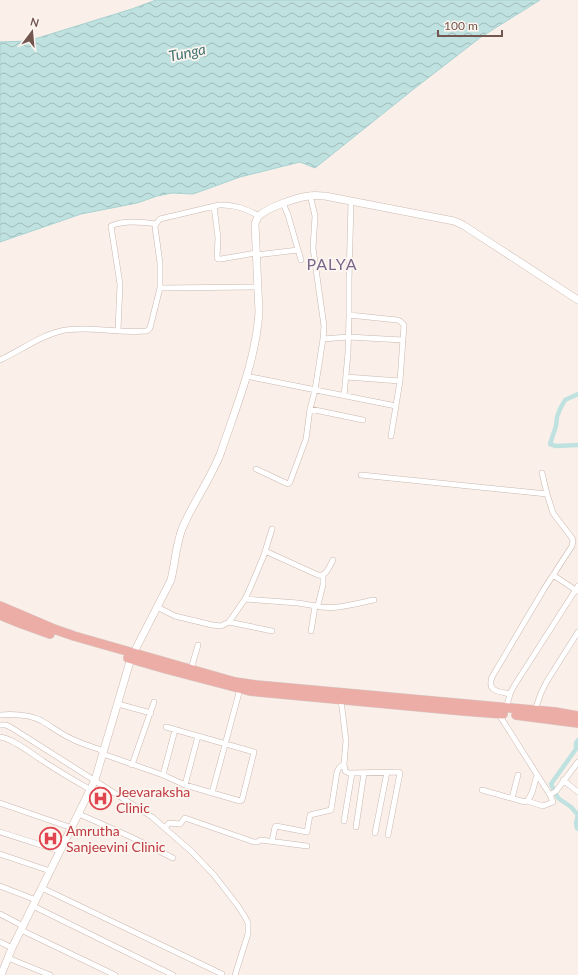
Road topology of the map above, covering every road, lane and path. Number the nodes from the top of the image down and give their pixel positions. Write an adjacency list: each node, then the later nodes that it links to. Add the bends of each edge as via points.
1 (310, 196): 2 (street); 3 (street); 16 (street, via 315,219 313,248 324,320)
2 (351, 201): 12 (street, via 458,223); 13 (street)
3 (283, 204): 5 (street); 7 (street)
4 (214, 206): 5 (street, via 227,204); 6 (street, via 160,219); 8 (street, via 218,238 217,258)
5 (259, 216): 8 (street, via 255,224)
6 (156, 224): 11 (street); 14 (street, via 130,222 111,226 120,284)
7 (298, 250): 8 (street); 9 (street)
8 (256, 254): 10 (street)
9 (301, 260)
10 (258, 287): 11 (street); 19 (street, via 258,324)
11 (160, 288): 14 (street, via 150,328 144,332)
12 (578, 300)
13 (349, 315): 15 (street); 17 (street, via 400,320 404,325)
14 (118, 330): 18 (street, via 62,330)
15 (348, 337): 16 (street); 17 (street); 20 (street)
16 (323, 339): 22 (street)
17 (403, 340): 21 (street)
18 (0, 360)
19 (246, 376): 22 (street); 42 (street, via 216,465 178,539 171,580)
20 (346, 377): 21 (street); 23 (street)
21 (400, 381): 24 (street)
22 (315, 390): 23 (street); 25 (street)
23 (344, 396): 24 (street)
24 (396, 406): 27 (street)
25 (310, 409): 26 (street); 28 (street, via 306,439 290,482 286,484)
26 (363, 420)
27 (391, 436)
28 (256, 470)
29 (542, 473): 31 (street)
30 (361, 475): 31 (street)
31 (547, 494): 36 (street, via 553,513 572,541 572,546)
32 (272, 529): 33 (street)
33 (265, 551): 35 (street); 38 (street)
34 (333, 560): 35 (street)
35 (323, 575): 41 (street, via 318,605)
36 (553, 575): 37 (street); 52 (street, via 492,677 490,685 493,690)
37 (577, 589): 52 (street)
38 (245, 599): 41 (street); 44 (street)
39 (374, 600): 41 (street, via 325,608)
40 (0, 606): 49 (highway, via 54,629)
41 (315, 606): 46 (street)
42 (157, 607): 44 (street, via 175,616 200,622 221,626); 49 (street)
43 (0, 615): 49 (highway, via 67,640)
44 (229, 622): 45 (street)
45 (272, 631)
46 (311, 631)
47 (578, 632): 56 (street, via 547,680)
48 (198, 645): 50 (street)
49 (132, 656): 50 (highway); 51 (highway, via 166,669); 55 (street)
50 (191, 669): 57 (highway, via 235,682 256,685)
51 (240, 689): 53 (highway); 67 (street)
52 (510, 694): 57 (street)
53 (340, 700): 57 (highway); 70 (street, via 346,741)
54 (154, 702): 58 (street)
55 (118, 704): 58 (street); 68 (street)
56 (534, 710): 57 (highway); 60 (highway)
57 (503, 712): 61 (highway); 77 (street)
58 (151, 713): 71 (street)
59 (0, 715): 68 (street, via 28,716 42,721 72,740)
60 (578, 716)
61 (578, 723)
62 (0, 725): 79 (street, via 12,728)
63 (166, 727): 64 (street)
64 (175, 730): 65 (street); 75 (street)
65 (198, 736): 67 (street); 80 (street)
66 (0, 737): 79 (street, via 12,741 44,762)
67 (225, 744): 83 (street); 83 (street, via 254,752 253,759 241,801)
68 (103, 752): 71 (street); 79 (street)
69 (578, 763): 78 (street)
70 (344, 764): 73 (street, via 347,773); 96 (street, via 337,772 330,810 310,815 307,832 276,826)
71 (132, 765): 75 (street)
72 (387, 772): 74 (street); 94 (street); 95 (street, via 400,773)
73 (352, 773): 74 (street); 89 (street)
74 (364, 773): 90 (street)
75 (163, 775): 80 (street)
76 (518, 775): 85 (street)
77 (537, 775): 84 (street); 86 (street)
78 (563, 780): 82 (street); 84 (street)
79 (93, 785): 88 (street); 92 (street, via 152,817)
80 (185, 786): 83 (street)
81 (482, 790): 85 (street)
82 (578, 792)
83 (212, 793)
84 (553, 793): 86 (street, via 553,802 543,806)
85 (512, 798): 86 (street)
86 (527, 801)
87 (0, 803): 91 (street)
88 (79, 814): 91 (street); 100 (street)
89 (344, 821)
90 (356, 827)
91 (72, 828): 98 (street)
92 (165, 828): 96 (street, via 169,823 180,824 185,818 254,842); 115 (street, via 214,875 248,923 248,934)
93 (0, 832): 98 (street)
94 (375, 833)
95 (388, 835)
96 (272, 842): 97 (street)
97 (307, 846)
98 (60, 851): 101 (street)
99 (0, 854): 101 (street)
100 (173, 858)
101 (50, 871): 103 (street)
102 (0, 886): 104 (street)
103 (42, 888): 104 (street); 111 (street)
104 (34, 903): 106 (street); 114 (street)
105 (0, 914): 106 (street)
106 (22, 928): 108 (street); 113 (street)
107 (0, 942): 108 (street)
108 (12, 948): 109 (street)
109 (8, 958): 110 (street); 112 (street)
110 (1, 972)
111 (222, 974)
112 (50, 975)
113 (115, 975)
114 (173, 975)
115 (235, 975)

